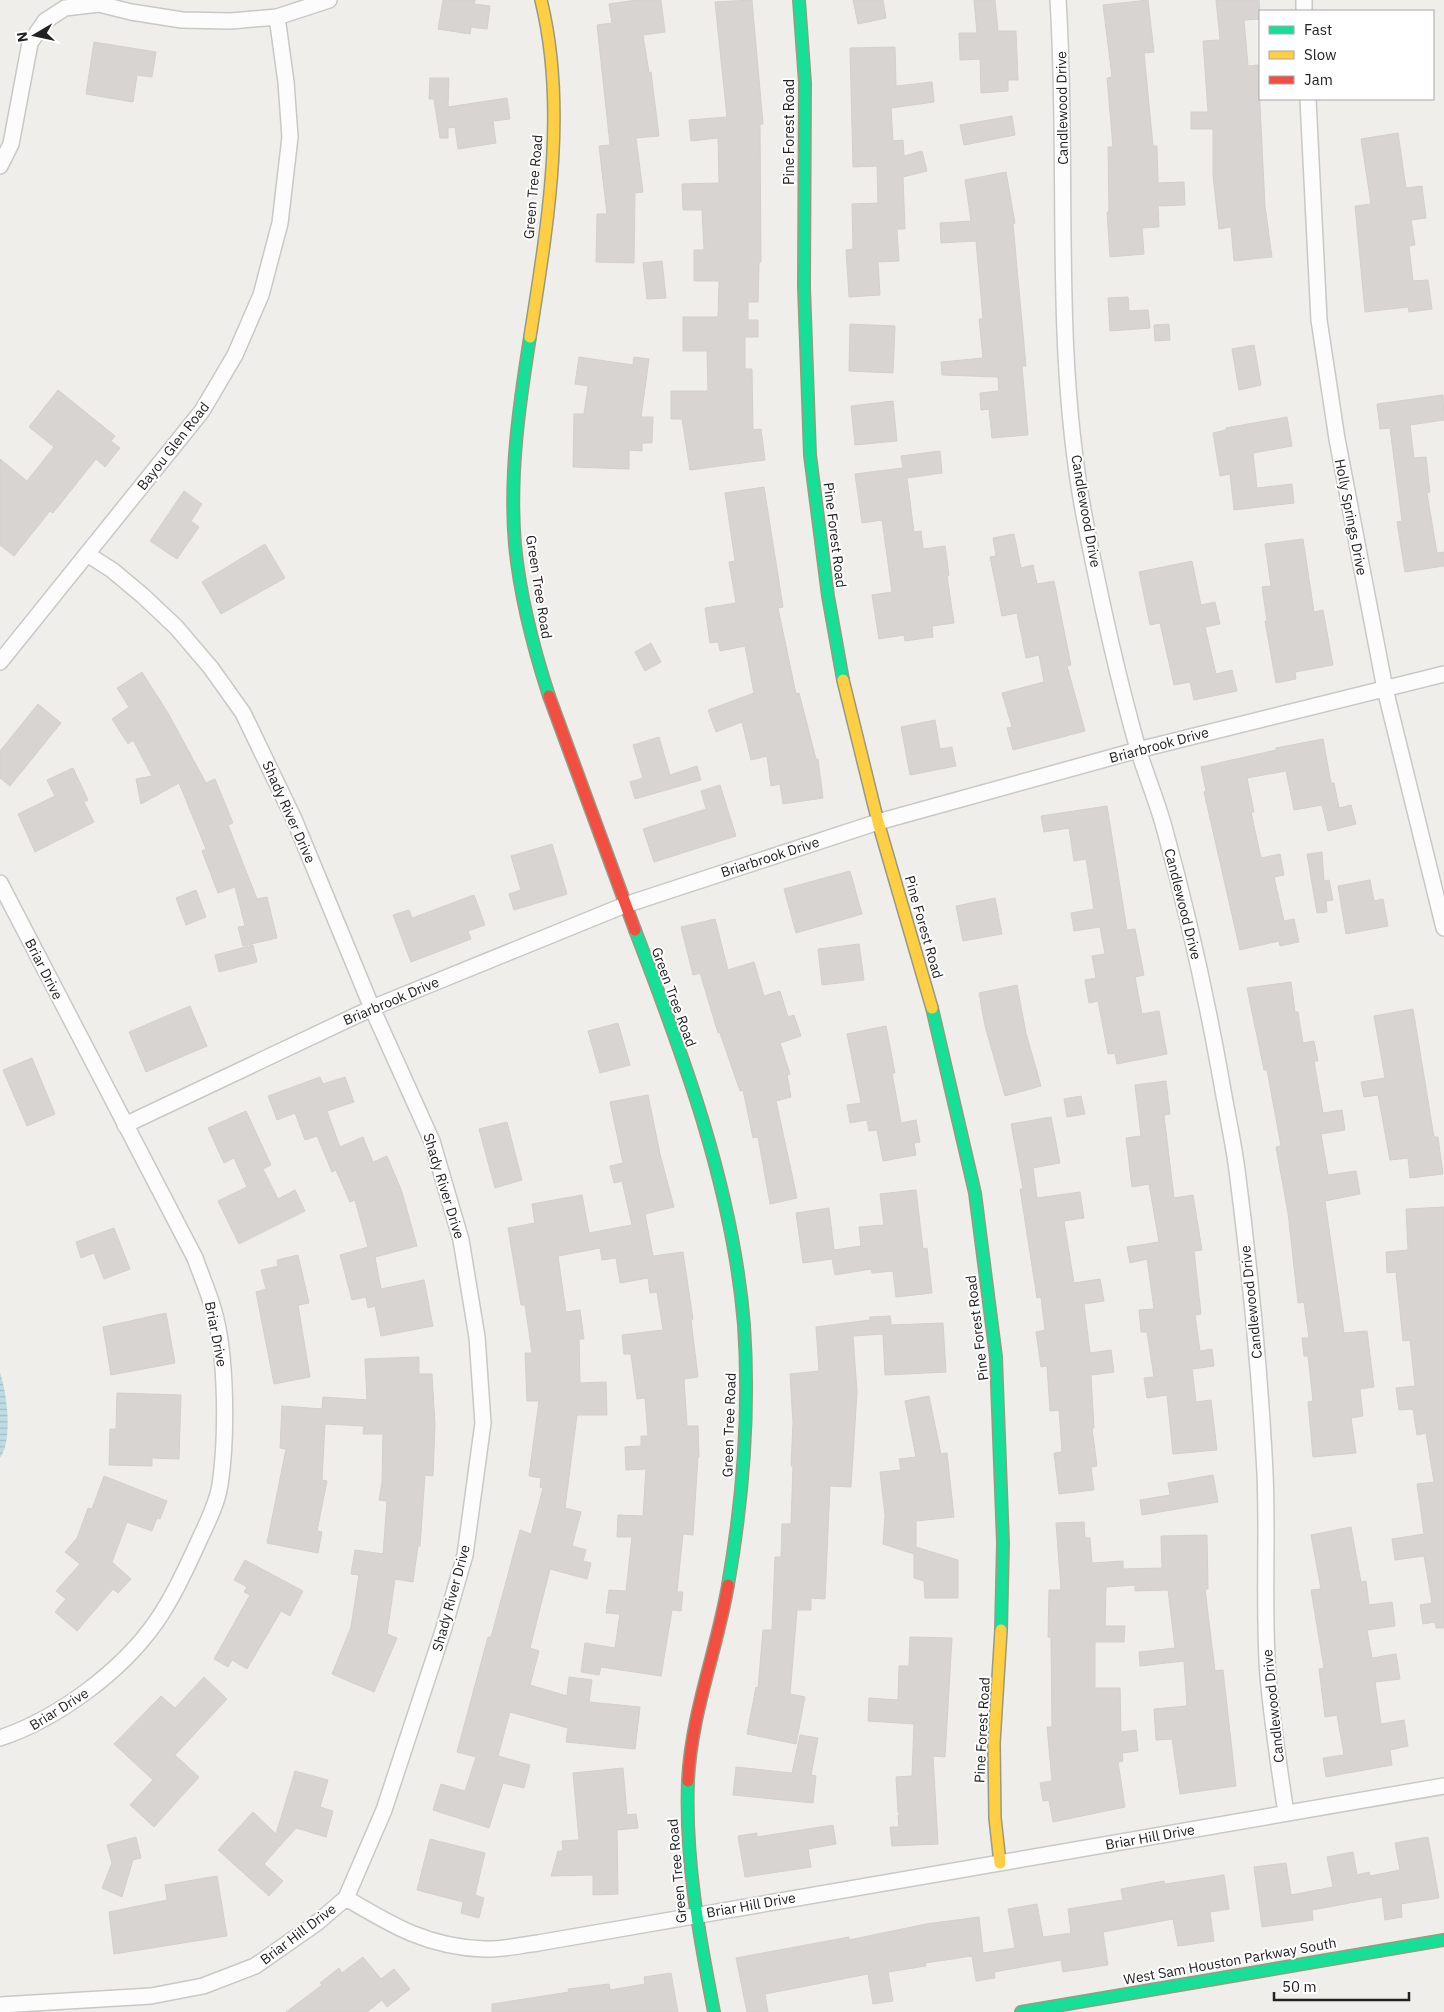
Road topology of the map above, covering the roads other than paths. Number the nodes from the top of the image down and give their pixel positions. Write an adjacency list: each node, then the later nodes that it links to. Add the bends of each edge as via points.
1 (328, 0): 5 (street)
2 (541, 0): 15 (street, Green Tree Road, via 548,27 554,95 552,170 514,458 515,543 529,632 559,728)
3 (799, 0): 13 (street, Pine Forest Road, via 805,83 804,287 810,455 828,596 846,697)
4 (1058, 0): 12 (street, Candlewood Drive, via 1064,144 1062,294 1070,414 1084,512)
5 (277, 17): 7 (street, via 231,21 182,20 98,4 65,8 45,21 30,43 10,144); 8 (street, Bayou Glen Road, via 290,137 280,224 261,295 234,356 202,411)
6 (1308, 100): 11 (street, Holly Springs Drive, via 1319,320 1338,448)
7 (0, 166)
8 (87, 554): 9 (street, Bayou Glen Road); 17 (street, Shady River Drive, via 112,570 176,627 243,713 294,819)
9 (0, 662)
10 (1444, 674): 11 (street, Briarbrook Drive)
11 (1385, 689): 12 (street, Briarbrook Drive); 16 (street, Holly Springs Drive)
12 (1138, 750): 13 (street, Briarbrook Drive); 21 (street, Candlewood Drive, via 1163,822 1188,920 1237,1166 1254,1324 1265,1474 1268,1675)
13 (878, 822): 15 (street, Briarbrook Drive); 22 (street, Pine Forest Road, via 924,978 975,1193 996,1357 1003,1543 1001,1656 994,1743 995,1818)
14 (0, 884): 18 (street, Briar Drive)
15 (625, 905): 17 (street, Briarbrook Drive); 24 (street, Green Tree Road, via 693,1093 724,1200 740,1290 746,1369 740,1509 725,1607 688,1772 686,1835)
16 (1444, 928)
17 (372, 1008): 18 (street, Briarbrook Drive); 23 (street, Shady River Drive, via 432,1141 461,1240 477,1337 483,1423 465,1555 446,1622 384,1810)
18 (125, 1125): 19 (street, Briar Drive, via 194,1258 214,1309 224,1376 220,1487 183,1575 155,1623 85,1694 28,1729)
19 (0, 1738)
20 (1444, 1786): 21 (street, Briar Hill Drive)
21 (1286, 1813): 22 (street, Briar Hill Drive)
22 (1000, 1863): 24 (street, Briar Hill Drive)
23 (346, 1898): 24 (street, Briar Hill Drive, via 403,1931 442,1944 486,1949); 26 (street, Briar Hill Drive, via 255,1966 203,1986 151,1996)
24 (695, 1915): 27 (street, Green Tree Road)
25 (1444, 1940): 28 (street, West Sam Houston Parkway South)
26 (0, 2005)
27 (714, 2012)
28 (1021, 2012)

